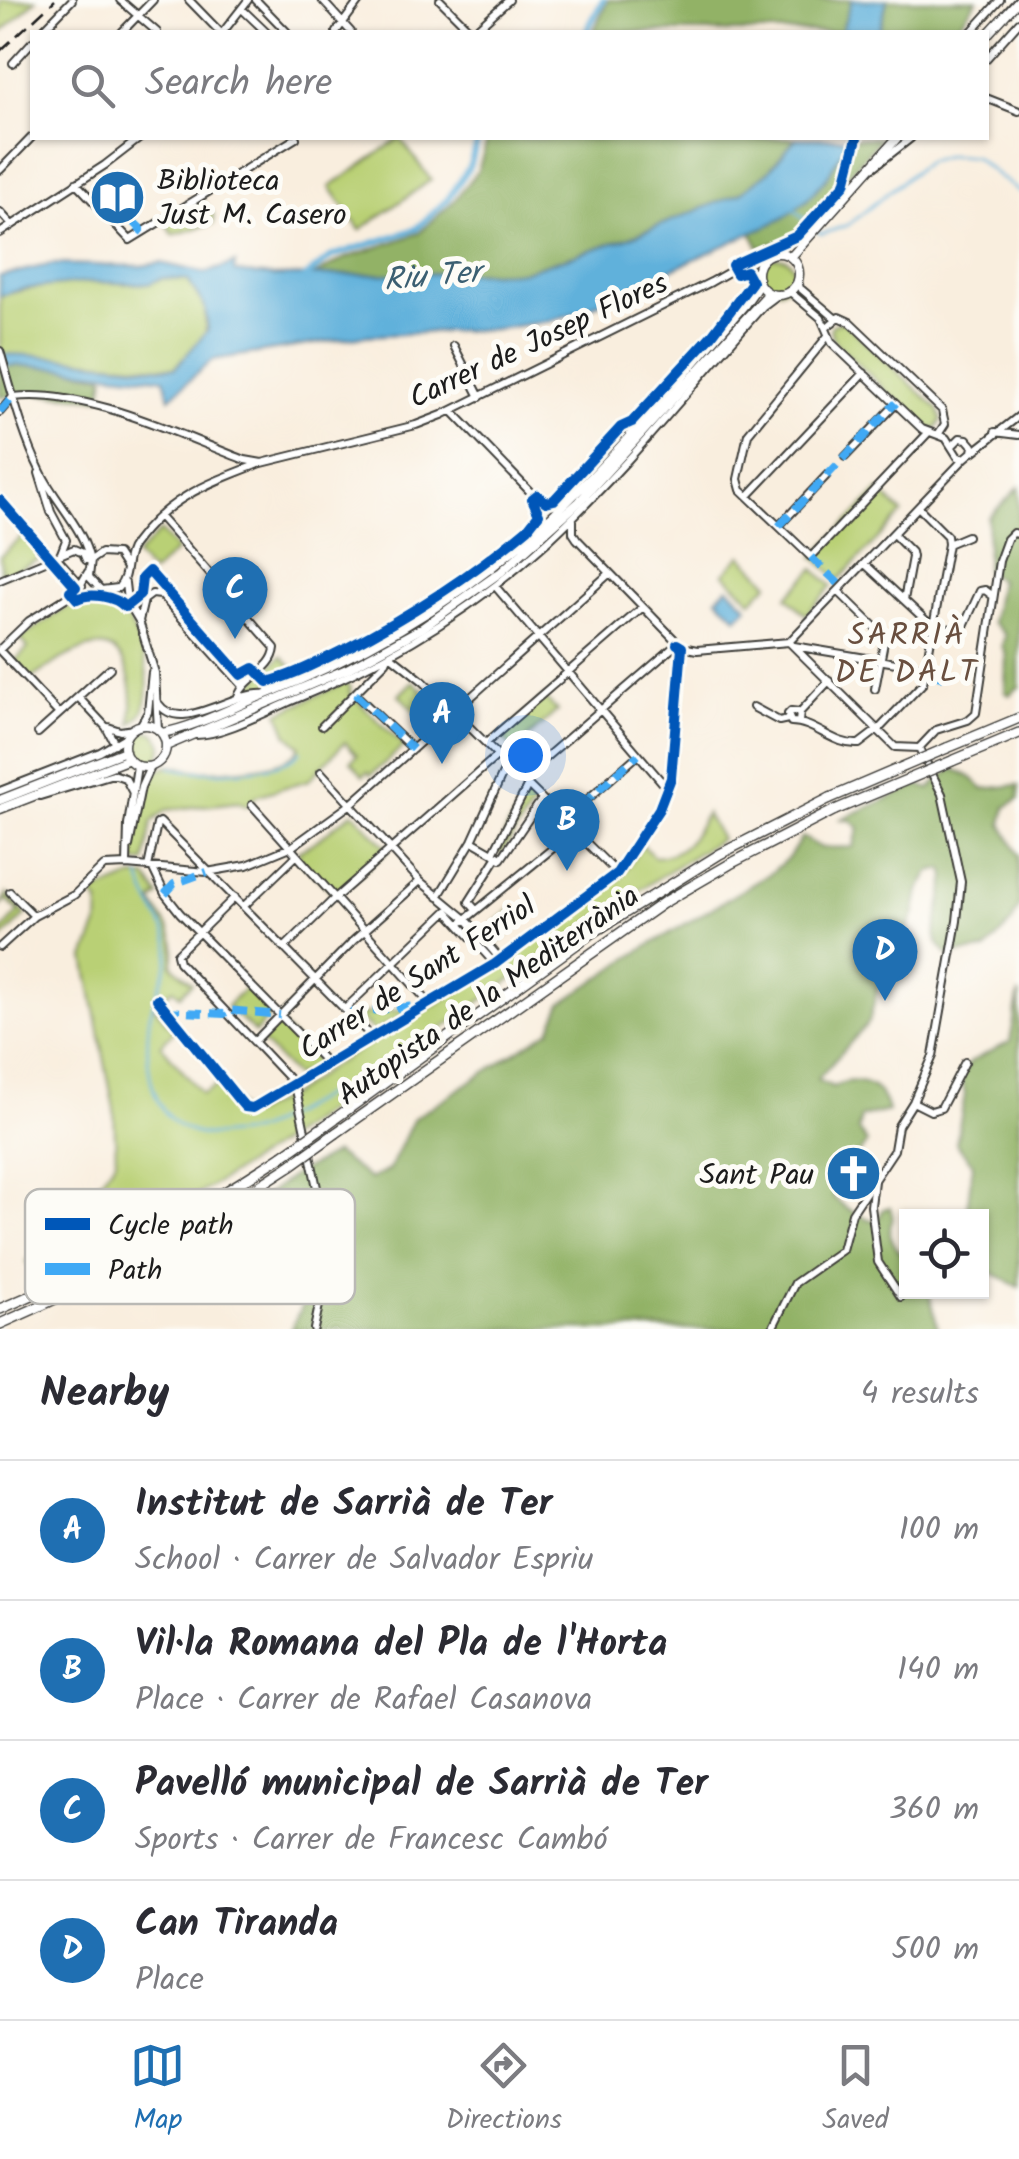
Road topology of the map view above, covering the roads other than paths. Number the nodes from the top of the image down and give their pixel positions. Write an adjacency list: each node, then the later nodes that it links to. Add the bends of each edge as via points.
1 (72, 0): 18 (street)
2 (120, 0): 14 (street)
3 (153, 0): 14 (street)
4 (189, 0): 21 (street)
5 (248, 0): 13 (street)
6 (256, 0): 25 (street)
7 (322, 0): 17 (street)
8 (360, 0): 17 (street)
9 (440, 0): 26 (street)
10 (509, 0): 27 (street)
11 (1000, 0): 28 (street)
12 (1019, 0): 29 (main road)
13 (242, 9): 16 (street); 24 (street)
14 (138, 16): 19 (street); 20 (street)
15 (1019, 22): 31 (street)
16 (230, 23): 22 (street); 23 (street)
17 (346, 29)
18 (43, 30)
19 (124, 30)
20 (155, 30)
21 (219, 30)
22 (223, 30)
23 (238, 30)
24 (264, 30)
25 (284, 30)
26 (470, 30)
27 (474, 30)
28 (973, 30)
29 (989, 33)
30 (30, 44): 32 (street)
31 (989, 56)
32 (13, 62)
33 (989, 99): 34 (street)
34 (1019, 111)
35 (30, 139): 40 (street)
36 (137, 140): 42 (street)
37 (288, 140): 42 (street, via 130,240)
38 (895, 140): 41 (main road)
39 (908, 140): 41 (street)
40 (0, 170)
41 (864, 173): 47 (main road)
42 (76, 183): 44 (street)
43 (0, 212): 44 (street)
44 (11, 224): 45 (street)
45 (0, 230)
46 (768, 256): 47 (main road); 48 (street, Carrer de Josep Flores); 49 (main road)
47 (791, 257): 50 (main road)
48 (734, 271): 49 (street, via 748,268); 59 (street, Carrer de Josep Flores)
49 (758, 276): 51 (main road); 84 (main road, via 744,304)
50 (798, 281): 51 (main road); 52 (street)
51 (779, 293): 53 (street, via 818,316); 87 (street); 147 (main road, via 579,502 500,572 422,628 347,670)
52 (836, 318): 53 (street); 65 (street, via 850,322 942,410)
53 (827, 332): 56 (street); 82 (street, via 748,434 738,485)
54 (454, 346): 59 (street)
55 (0, 351): 57 (street)
56 (864, 373): 60 (street); 82 (street)
57 (12, 394): 58 (street, Carrer de Josep Flores); 62 (street); 63 (street)
58 (38, 396): 63 (street); 75 (street, Carrer de Josep Flores, via 139,419)
59 (480, 397): 61 (street, Carrer de Josep Flores)
60 (896, 404): 67 (street); 74 (street)
61 (452, 411): 77 (street, Carrer de Josep Flores); 83 (street)
62 (0, 412)
63 (19, 413): 78 (street)
64 (1019, 416): 66 (street)
65 (942, 430): 67 (street); 69 (street); 72 (street)
66 (995, 432): 68 (street); 71 (street)
67 (928, 433): 89 (street, via 810,557)
68 (1019, 435)
69 (960, 438): 70 (street); 72 (street)
70 (969, 440): 71 (street); 73 (street)
71 (985, 440): 73 (street)
72 (953, 450): 76 (street); 80 (street)
73 (972, 452): 76 (street)
74 (844, 457)
75 (240, 458): 77 (street, Carrer de Josep Flores); 79 (street)
76 (965, 458): 80 (street)
77 (262, 463): 79 (street)
78 (39, 468): 95 (street); 99 (street, via 66,540)
79 (240, 471): 86 (street, via 180,496)
80 (954, 472): 85 (street)
81 (827, 476): 89 (street)
82 (748, 496): 89 (street)
83 (542, 503): 84 (street); 88 (street)
84 (564, 504): 88 (main road)
85 (920, 509): 92 (street); 96 (street)
86 (159, 516): 97 (street); 129 (street, via 275,648)
87 (574, 517): 90 (street); 94 (street)
88 (541, 526): 131 (main road, via 426,614)
89 (779, 526)
90 (559, 531): 94 (street); 106 (street)
91 (1019, 534): 110 (street, via 1004,544)
92 (894, 536): 100 (street); 111 (street, via 912,557)
93 (967, 536): 96 (street)
94 (577, 539): 103 (street)
95 (86, 544): 98 (street); 101 (street)
96 (948, 544): 115 (street)
97 (131, 547): 98 (street); 102 (street)
98 (109, 552): 101 (street); 102 (street)
99 (58, 556): 101 (street, via 80,550); 105 (street); 107 (street)
100 (865, 564): 109 (street); 111 (street)
101 (89, 567): 107 (street); 108 (street)
102 (126, 568): 104 (street)
103 (610, 573): 113 (street); 116 (street)
104 (125, 579): 108 (street, via 118,588); 112 (street)
105 (0, 580)
106 (495, 586): 116 (street); 119 (street)
107 (79, 589): 108 (street); 120 (street)
108 (101, 589): 112 (street)
109 (839, 592): 117 (street); 122 (street, via 885,638)
110 (993, 596): 115 (street, via 980,591 962,630); 156 (street, via 976,713 936,730)
111 (904, 600): 115 (street)
112 (127, 601): 114 (street)
113 (642, 606): 118 (street); 127 (street)
114 (140, 622): 124 (street); 129 (street, via 144,600 161,595)
115 (933, 627): 126 (street)
116 (540, 637): 127 (street); 139 (street)
117 (791, 644): 118 (street); 122 (street); 128 (street)
118 (680, 645): 137 (street); 166 (street, Carrer de Sant Ferriol)
119 (402, 648): 121 (street); 123 (street)
120 (0, 650): 141 (street)
121 (389, 655): 123 (street); 132 (street); 147 (street, via 214,732)
122 (880, 660): 126 (street); 130 (street)
123 (406, 665): 139 (street)
124 (152, 666): 135 (street); 148 (street, via 148,712)
125 (110, 668): 134 (street)
126 (926, 668): 149 (street, via 922,683)
127 (568, 670): 137 (street); 153 (street)
128 (829, 681): 140 (street); 149 (street)
129 (242, 686): 133 (street)
130 (875, 689)
131 (267, 694): 133 (street); 147 (main road)
132 (354, 694): 145 (street); 157 (street)
133 (238, 696): 138 (street)
134 (78, 697): 141 (street); 146 (street)
135 (158, 703): 138 (street, via 171,716); 150 (street)
136 (753, 707): 143 (street)
137 (600, 709): 159 (street); 165 (street)
138 (202, 710): 147 (street)
139 (454, 712): 153 (street); 157 (street)
140 (800, 712): 143 (street, via 791,710); 144 (street)
141 (58, 714): 151 (street)
142 (1019, 718): 214 (highway, Autopista de la Mediterrània, bridge, via 830,798 720,854 588,936)
143 (788, 719): 144 (street)
144 (800, 722): 149 (street, via 853,745)
145 (322, 726)
146 (106, 727): 148 (street); 154 (street)
147 (189, 729): 150 (main road); 155 (main road)
148 (133, 730): 150 (main road, via 150,726); 154 (street); 158 (main road)
149 (878, 730): 156 (street, via 896,746)
150 (160, 732): 155 (main road)
151 (38, 733)
152 (1019, 733): 215 (highway, Autopista de la Mediterrània, bridge, via 835,810 662,903)
153 (486, 744): 160 (street)
154 (116, 745): 167 (street)
155 (166, 746): 163 (main road)
156 (918, 748): 212 (street, via 942,794 960,882 933,1056)
157 (412, 750): 171 (street)
158 (127, 755): 162 (main road); 167 (main road); 169 (main road)
159 (638, 755): 166 (street); 174 (street)
160 (498, 756): 161 (street); 179 (street)
161 (507, 764): 165 (street); 176 (street)
162 (137, 766): 163 (main road); 168 (street)
163 (150, 767): 177 (street)
164 (322, 772): 171 (street)
165 (525, 782): 170 (street); 180 (street)
166 (667, 788): 185 (street, Carrer de Sant Ferriol)
167 (1, 791)
168 (133, 793): 169 (street, via 113,774); 177 (street)
169 (33, 796): 173 (main road)
170 (542, 799): 174 (street); 180 (street, via 501,860)
171 (351, 804): 178 (street); 179 (street)
172 (252, 805): 178 (street)
173 (0, 809)
174 (564, 820): 175 (street)
175 (574, 831): 185 (street); 192 (street)
176 (472, 840): 180 (street); 189 (street)
177 (128, 847): 182 (street)
178 (288, 848): 181 (street); 184 (street)
179 (393, 848): 186 (street); 190 (street)
180 (495, 855): 192 (street, via 469,902)
181 (296, 856): 190 (street); 191 (street)
182 (127, 864): 183 (street); 194 (street, via 104,866 74,895)
183 (150, 867): 184 (street); 184 (street, via 160,822); 196 (street)
184 (207, 872): 188 (street)
185 (617, 873): 201 (street, Carrer de Sant Ferriol)
186 (420, 880): 189 (street); 197 (street)
187 (10, 892): 194 (street)
188 (234, 897): 191 (street); 196 (street)
189 (438, 897): 193 (street); 195 (street)
190 (334, 899): 197 (street); 199 (street)
191 (244, 906): 199 (street)
192 (476, 910): 195 (street)
193 (447, 911): 195 (street); 200 (street)
194 (34, 916): 198 (street)
195 (463, 921): 201 (street)
196 (198, 932): 206 (street); 208 (street, via 177,954 178,962)
197 (363, 932): 200 (street); 202 (street)
198 (0, 947)
199 (285, 947): 202 (street)
200 (391, 962): 204 (street); 205 (street)
201 (498, 962): 204 (street, Carrer de Sant Ferriol)
202 (315, 978): 205 (street); 206 (street)
203 (158, 998): 211 (street, Carrer de Sant Ferriol, via 245,1107)
204 (430, 1004): 207 (street, Carrer de Sant Ferriol)
205 (346, 1008): 207 (street)
206 (280, 1015): 208 (street); 210 (street)
207 (373, 1038): 210 (street, Carrer de Sant Ferriol)
208 (255, 1041): 211 (street)
209 (965, 1062): 212 (street, via 941,1108 931,1112)
210 (328, 1064): 211 (street, Carrer de Sant Ferriol)
211 (296, 1085): 216 (street)
212 (913, 1102): 213 (street)
213 (874, 1180): 217 (street, via 878,1262); 224 (street, via 852,1213 842,1250 795,1283)
214 (229, 1189)
215 (254, 1189)
216 (317, 1189)
217 (899, 1295)
218 (25, 1298): 221 (highway, Autopista de la Mediterrània, bridge)
219 (45, 1304): 222 (highway, Autopista de la Mediterrània, bridge)
220 (319, 1304): 223 (street)
221 (0, 1309)
222 (0, 1324)
223 (314, 1329)
224 (772, 1329)

